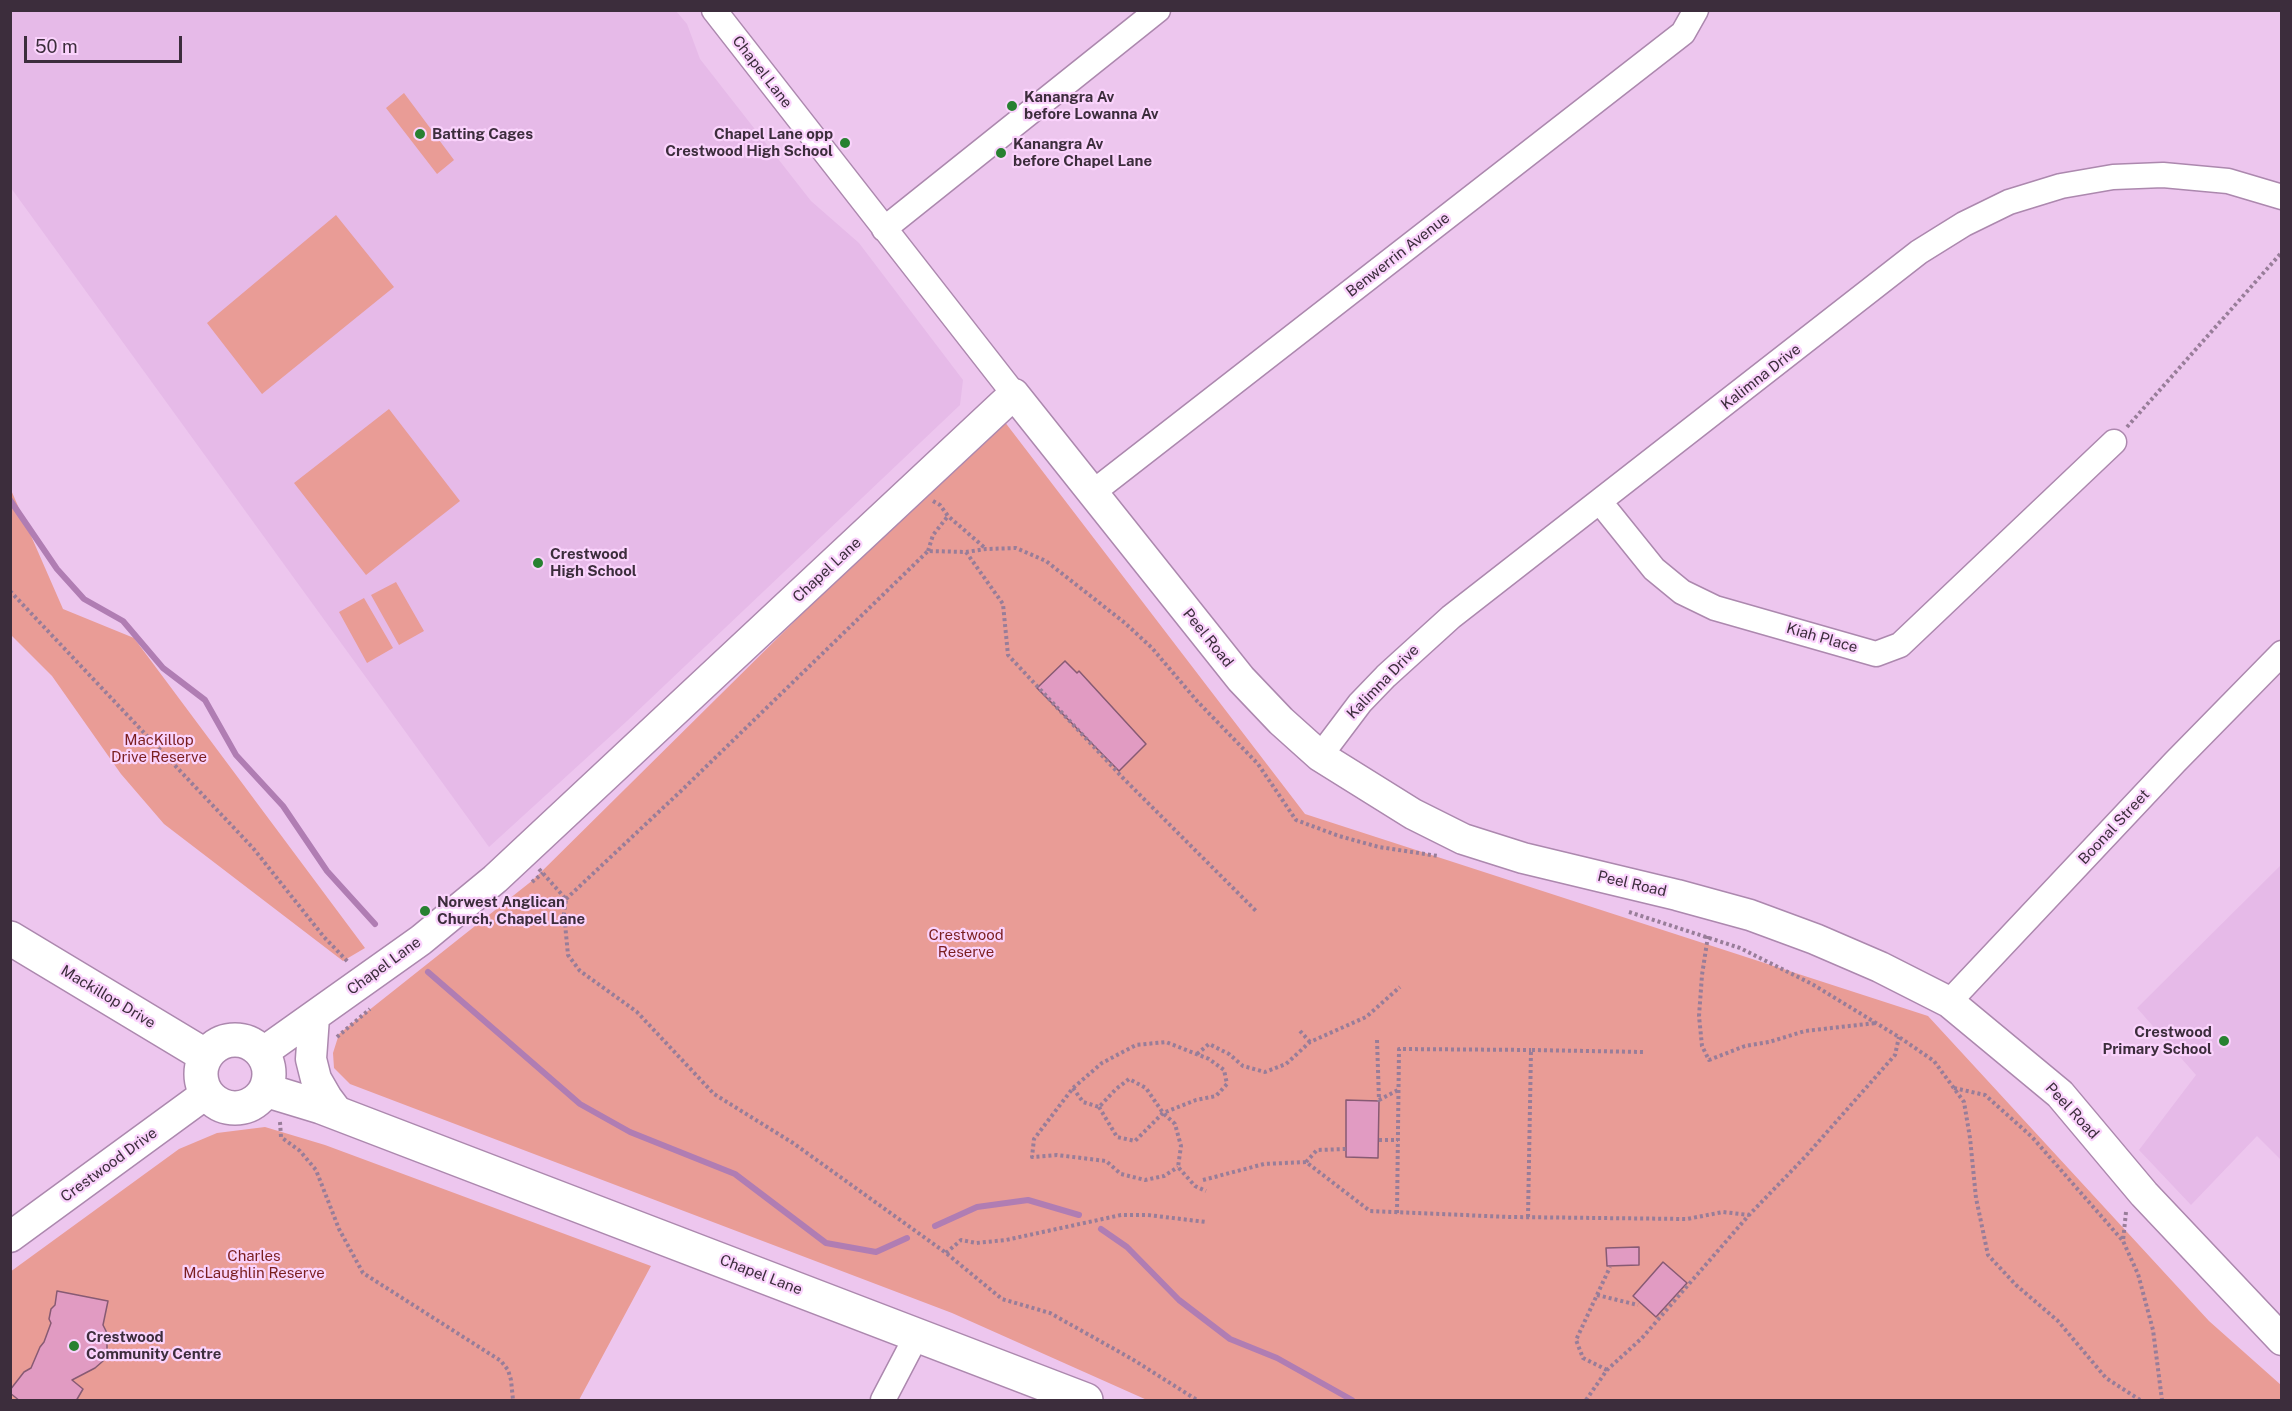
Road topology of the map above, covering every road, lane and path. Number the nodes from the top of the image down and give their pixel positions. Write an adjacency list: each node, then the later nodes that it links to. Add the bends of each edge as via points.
1 (714, 10): 5 (street, Chapel Lane)
2 (1158, 10): 5 (street)
3 (1696, 10): 9 (street, Benwerrin Avenue, via 1683,33)
4 (2282, 197): 11 (street, Kalimna Drive, via 2228,181 2163,175 2113,177 2061,186 2009,202 1918,252)
5 (884, 228): 7 (street, Chapel Lane)
6 (2282, 252): 8 (path)
7 (1014, 394): 9 (street, Peel Road); 19 (street, Chapel Lane)
8 (2114, 441): 11 (street, Kiah Place, via 1900,645 1876,654 1714,608 1682,592 1654,569)
9 (1092, 493): 18 (street, Peel Road, via 1241,679)
10 (926, 497): 12 (path, via 940,505)
11 (1600, 502): 18 (street, Kalimna Drive, via 1416,648 1360,703)
12 (948, 516): 13 (path); 14 (path, via 933,535)
13 (986, 549): 15 (path); 20 (path, via 1016,548 1046,561 1125,623 1258,764 1296,820 1379,847)
14 (928, 551): 15 (path); 21 (path)
15 (966, 552): 23 (path, via 1003,604 1008,655 1122,777)
16 (10, 591): 26 (path, via 253,848 347,963)
17 (2282, 654): 28 (street, Boonal Street)
18 (1320, 756): 28 (street, Peel Road, via 1413,814 1463,839 1523,858 1750,915 1880,967)
19 (525, 853): 21 (path); 29 (street, Chapel Lane, via 421,940)
20 (1446, 857)
21 (566, 899): 62 (path, via 568,955 580,971 637,1012 714,1094 793,1143)
22 (1625, 910): 24 (path)
23 (1257, 912)
24 (1708, 936): 30 (path, via 1812,984); 30 (path, via 1699,1016 1702,1046 1709,1060 1805,1031)
25 (10, 938): 39 (main road, Mackillop Drive)
26 (356, 956)
27 (1400, 987): 34 (path, via 1366,1017)
28 (1949, 1002): 55 (street, Peel Road, via 2060,1094)
29 (314, 1017): 37 (street, Chapel Lane); 47 (street, via 311,1059 316,1079)
30 (1877, 1023): 32 (path)
31 (1300, 1031): 34 (path)
32 (1899, 1037): 40 (path, via 1934,1061); 57 (path, via 1895,1055)
33 (1377, 1040): 42 (path, via 1379,1101)
34 (1310, 1042): 38 (path, via 1286,1064 1265,1072 1244,1066 1209,1044)
35 (1531, 1050): 36 (path); 42 (path, via 1399,1049); 58 (path)
36 (1644, 1052)
37 (262, 1053): 39 (main road, via 255,1046 235,1040 217,1046); 44 (main road)
38 (1196, 1054): 41 (path, via 1166,1042 1136,1045 1101,1063); 46 (path, via 1224,1070 1227,1084 1216,1096)
39 (206, 1056): 43 (main road, via 202,1080)
40 (1954, 1088): 61 (path, via 1985,1095 2032,1137); 74 (path, via 1964,1102 1976,1198 1988,1254 2016,1285 2058,1321 2106,1378)
41 (1073, 1089): 45 (path, via 1083,1102); 52 (path, via 1034,1138 1032,1157 1057,1155 1106,1161 1121,1174 1145,1180 1164,1176)
42 (1398, 1090): 49 (path)
43 (207, 1093): 44 (main road, via 217,1102 237,1108); 60 (street, Crestwood Drive)
44 (275, 1093): 47 (main road, Chapel Lane); 69 (path, via 281,1137 316,1170 339,1229 363,1273 501,1361 512,1380)
45 (1099, 1107): 46 (path, via 1129,1078 1146,1088); 46 (path, via 1117,1137 1135,1141)
46 (1163, 1113): 52 (path, via 1175,1124 1181,1146)
47 (339, 1114): 66 (main road, Chapel Lane)
48 (1379, 1140): 49 (path)
49 (1398, 1140): 56 (path)
50 (1346, 1149): 51 (path, via 1317,1150)
51 (1306, 1162): 53 (path, via 1264,1164); 56 (path, via 1370,1211)
52 (1178, 1167): 54 (path, via 1195,1186)
53 (1203, 1180)
54 (1206, 1191)
55 (2144, 1194): 61 (path, via 2127,1207); 67 (street, Peel Road)
56 (1397, 1213): 58 (path)
57 (1749, 1215): 58 (path, via 1724,1212 1687,1219); 68 (path, via 1642,1338)
58 (1528, 1217)
59 (1206, 1222): 62 (path, via 1121,1215 1006,1240 961,1240)
60 (10, 1237)
61 (2123, 1241): 75 (path, via 2138,1274 2153,1329)
62 (946, 1253): 72 (path, via 1002,1299 1050,1313)
63 (1610, 1266): 64 (path)
64 (1597, 1294): 65 (path); 68 (path, via 1576,1340 1583,1358)
65 (1638, 1305)
66 (917, 1335): 70 (street); 71 (main road, Chapel Lane)
67 (2282, 1340)
68 (1607, 1370): 73 (path)
69 (513, 1401)
70 (883, 1401)
71 (1086, 1401)
72 (1197, 1401)
73 (1586, 1401)
74 (2140, 1401)
75 (2162, 1401)

